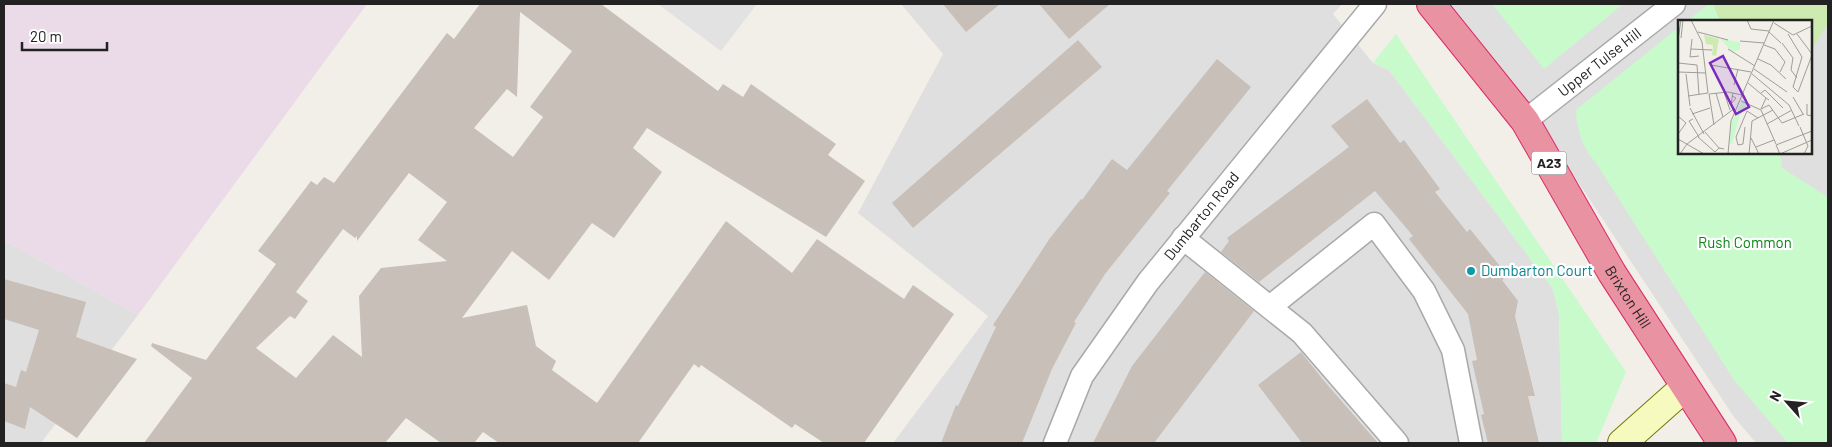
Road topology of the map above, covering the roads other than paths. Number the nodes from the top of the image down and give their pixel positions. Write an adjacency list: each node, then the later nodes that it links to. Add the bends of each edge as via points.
1 (1431, 4): 4 (highway, Brixton Hill / A23)
2 (1674, 4): 4 (street, Upper Tulse Hill)
3 (1369, 11): 5 (street, Dumbarton Road)
4 (1526, 122): 7 (highway, Brixton Hill / A23, via 1607,265)
5 (1183, 238): 6 (street); 8 (street, Dumbarton Road, via 1082,376)
6 (1271, 306): 9 (street, via 1302,333); 10 (street, via 1374,224 1424,291 1453,350)
7 (1685, 387): 11 (street); 12 (highway, Brixton Hill / A23)
8 (1055, 443)
9 (1397, 443)
10 (1471, 443)
11 (1622, 443)
12 (1722, 443)

